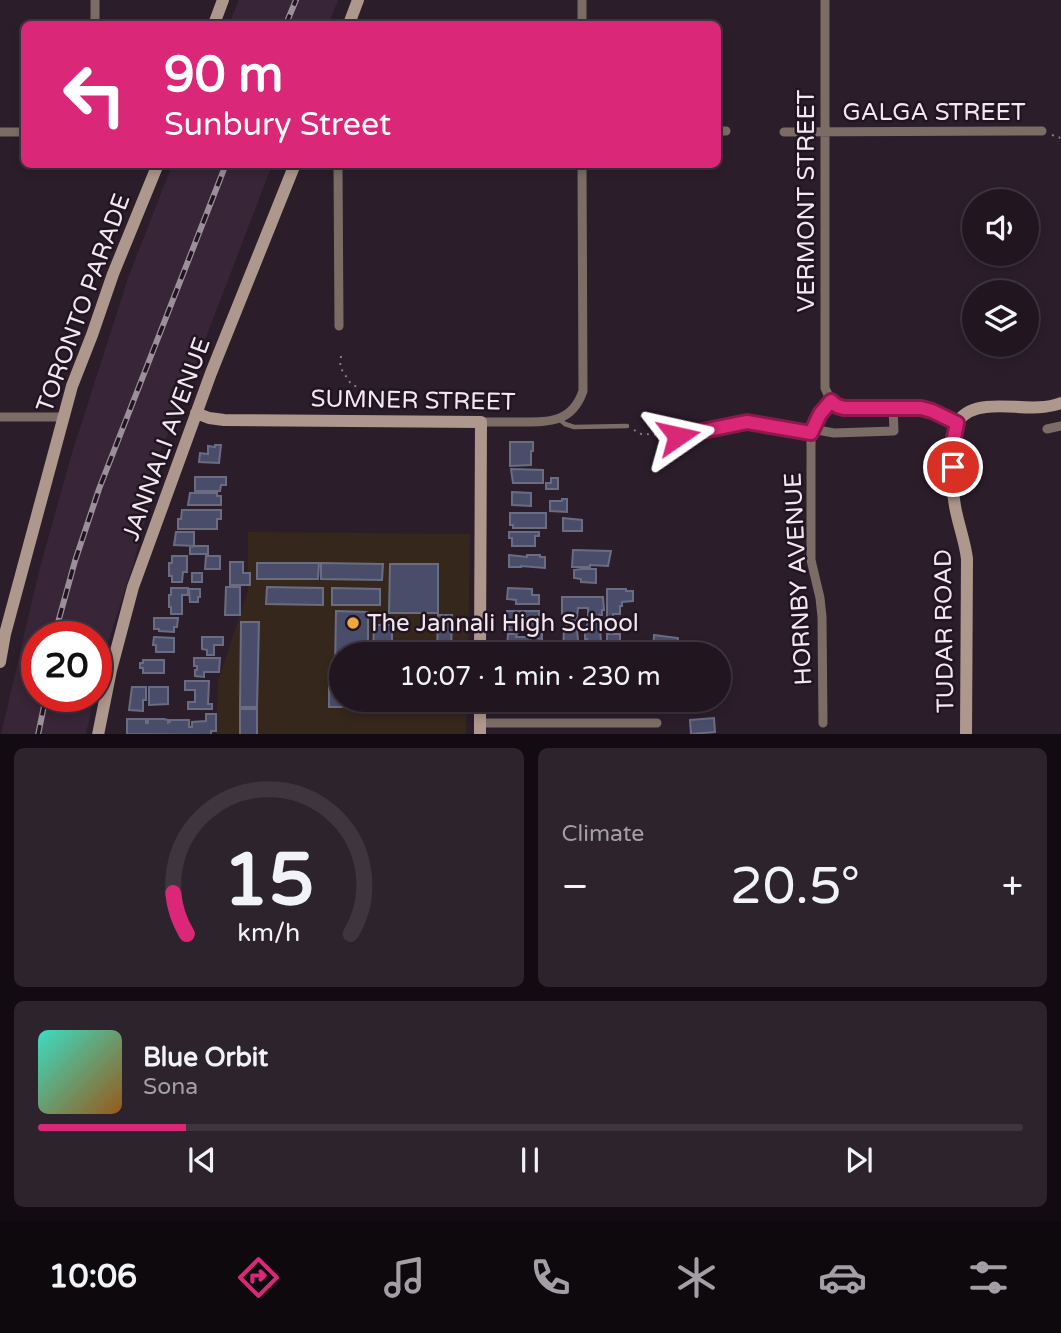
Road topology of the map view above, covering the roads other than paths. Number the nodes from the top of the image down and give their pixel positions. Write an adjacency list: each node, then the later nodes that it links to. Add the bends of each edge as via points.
1 (95, 0): 6 (street)
2 (223, 0): 7 (street)
3 (358, 0): 8 (street)
4 (582, 0): 9 (street)
5 (825, 0): 14 (street, VERMONT STREET)
6 (95, 21)
7 (215, 21)
8 (350, 21)
9 (582, 21)
10 (785, 131): 14 (street, GALGA STREET)
11 (1042, 131): 14 (street, GALGA STREET)
12 (0, 132): 13 (street)
13 (21, 132)
14 (826, 132): 20 (street, VERMONT STREET, via 825,388)
15 (156, 168): 24 (street, TORONTO PARADE)
16 (293, 168): 23 (street, JANNALI AVENUE)
17 (338, 168): 19 (street)
18 (582, 168): 26 (street, via 583,391 579,404)
19 (340, 326)
20 (831, 401): 22 (street, via 844,408); 33 (street)
21 (1061, 403): 29 (street, via 986,407 971,410)
22 (893, 408): 29 (street, via 921,408); 33 (street, via 894,431)
23 (196, 413): 27 (street, SUMNER STREET, via 224,420); 41 (street, JANNALI AVENUE, via 133,587)
24 (62, 416): 25 (street); 35 (street, TORONTO PARADE)
25 (0, 417)
26 (559, 419): 27 (street, SUMNER STREET); 30 (lane, SUMNER STREET, via 573,427)
27 (481, 422): 36 (street)
28 (747, 422): 33 (street); 34 (lane)
29 (957, 423): 42 (street, TUDAR ROAD, via 953,490 967,559)
30 (627, 426)
31 (1061, 426): 32 (street)
32 (1047, 429)
33 (812, 431): 39 (street, HORNBY AVENUE, via 811,560 822,617)
34 (678, 436)
35 (3, 634): 37 (street, TORONTO PARADE)
36 (480, 642)
37 (0, 662)
38 (657, 723): 40 (street)
39 (823, 723)
40 (480, 729)
41 (98, 734)
42 (967, 734)

